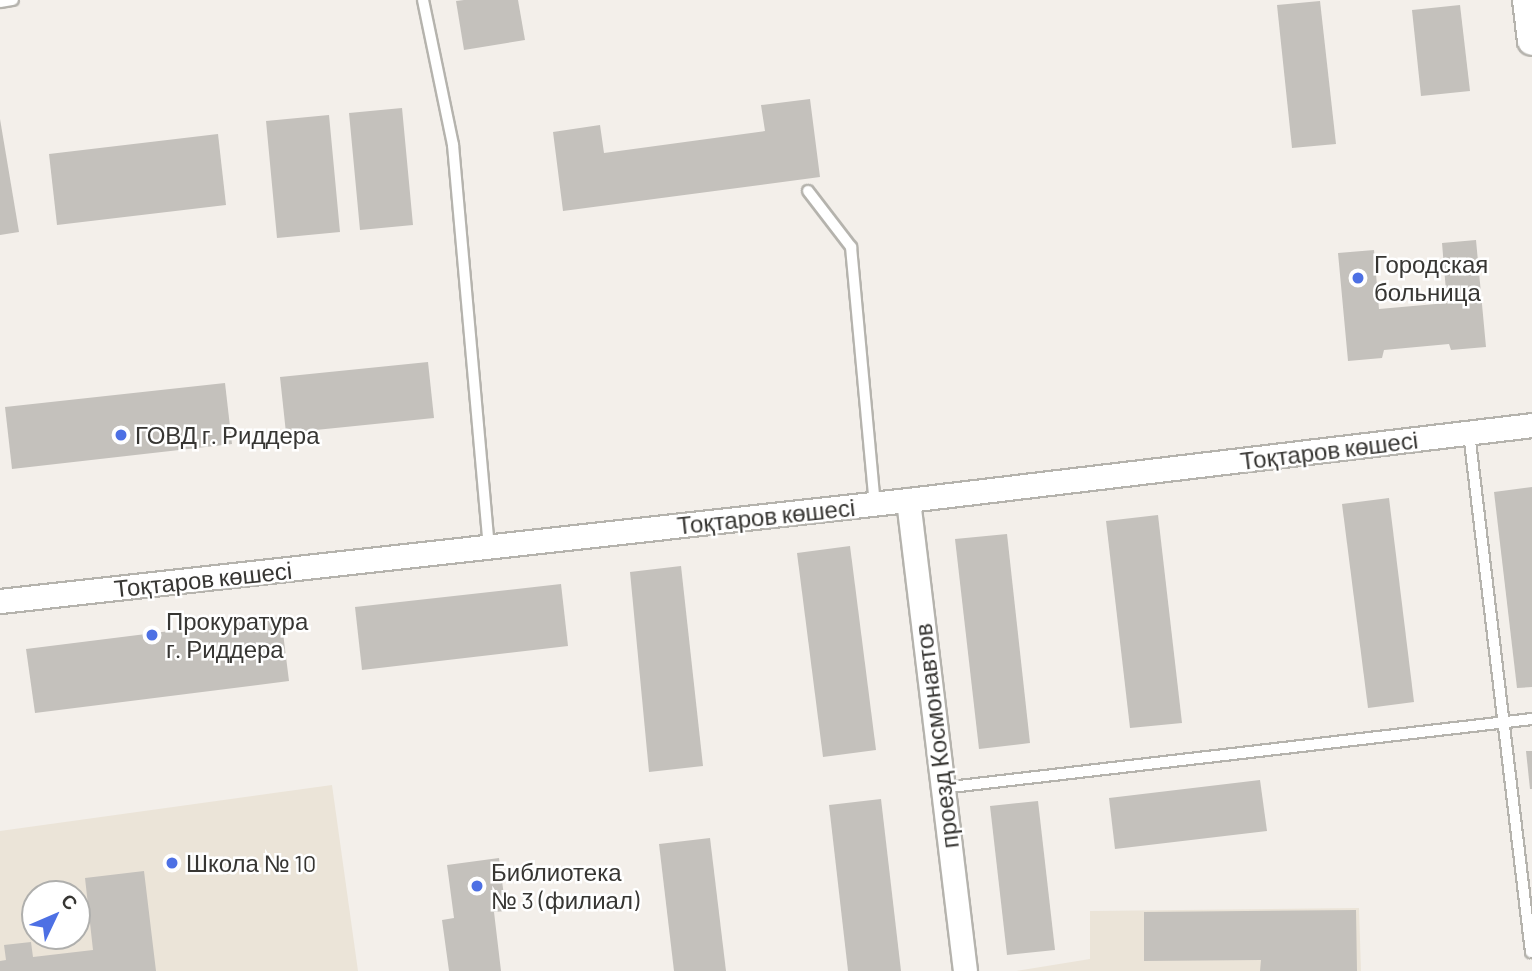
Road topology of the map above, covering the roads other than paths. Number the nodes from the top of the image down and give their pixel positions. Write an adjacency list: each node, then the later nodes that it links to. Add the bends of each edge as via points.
1 (13, 0): 3 (lane)
2 (423, 0): 9 (lane, via 453,145)
3 (0, 2)
4 (808, 191): 8 (lane, via 851,247)
5 (1532, 425): 6 (street, Тоқтаров көшесі)
6 (1469, 433): 7 (street, Тоқтаров көшесі); 12 (lane)
7 (908, 500): 8 (street, Тоқтаров көшесі); 13 (street, проезд Космонавтов)
8 (875, 504): 9 (street, Тоқтаров көшесі)
9 (489, 547): 10 (street, Тоқтаров көшесі)
10 (0, 601)
11 (1532, 719): 12 (lane)
12 (1505, 722): 13 (lane); 14 (lane)
13 (943, 788): 15 (street, проезд Космонавтов)
14 (1531, 953)
15 (965, 971)

